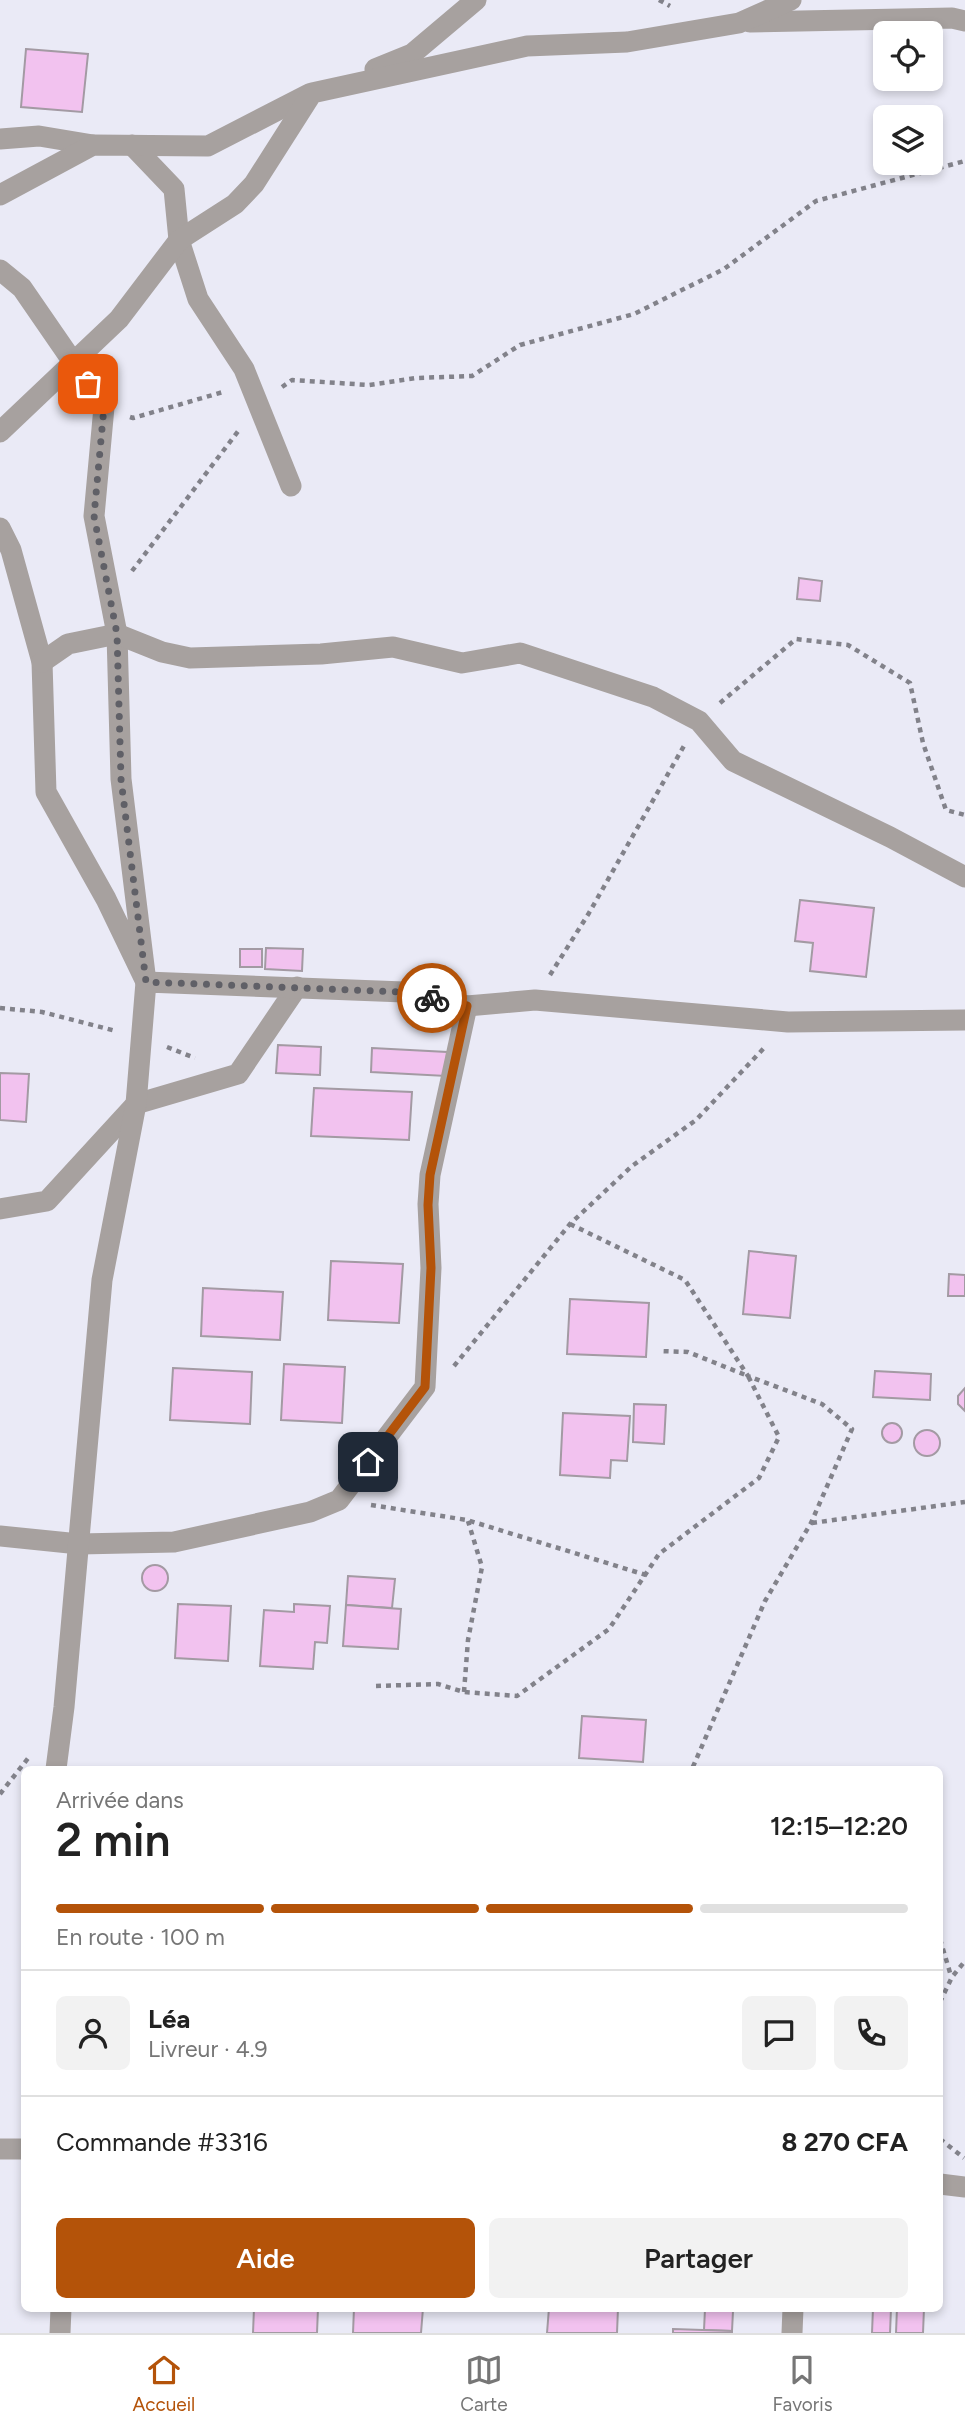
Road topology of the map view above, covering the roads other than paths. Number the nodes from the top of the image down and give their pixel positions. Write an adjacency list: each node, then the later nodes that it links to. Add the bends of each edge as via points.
1 (476, 0): 5 (street, via 412,54)
2 (792, 0): 4 (street)
3 (965, 21): 4 (street)
4 (739, 23): 5 (street, via 627,42 527,46)
5 (312, 93): 8 (street, via 208,146); 10 (street, via 254,184 234,204)
6 (0, 138): 7 (street, via 39,136)
7 (93, 145): 8 (street); 9 (street)
8 (132, 145): 10 (street, via 174,189)
9 (0, 195)
10 (179, 240): 12 (street, via 119,319); 14 (street, via 198,299 244,369)
11 (0, 270): 12 (street, via 22,288)
12 (73, 360): 13 (street); 16 (street, via 104,407 94,516)
13 (0, 432)
14 (291, 486)
15 (0, 528): 17 (street, via 11,550)
16 (117, 634): 17 (street, via 68,644); 18 (street, via 190,658 393,647 461,663 520,653 653,696 699,721 733,761); 19 (street, via 121,779)
17 (42, 662): 19 (street, via 46,792)
18 (965, 877)
19 (146, 982): 20 (street); 23 (street)
20 (298, 988): 21 (street, via 404,992); 23 (street, via 238,1074)
21 (467, 1006): 22 (street, via 535,1000 788,1023); 26 (street, via 430,1175 425,1387 339,1500 310,1512 174,1542)
22 (965, 1020)
23 (136, 1104): 24 (street, via 47,1201); 26 (street, via 102,1280)
24 (0, 1209)
25 (0, 1536): 26 (street)
26 (79, 1544): 27 (street)
27 (56, 1766)
28 (0, 2149): 29 (street)
29 (21, 2149)
30 (943, 2184): 31 (street)
31 (965, 2187)
32 (61, 2312): 34 (street)
33 (793, 2312): 35 (street)
34 (60, 2333)
35 (792, 2333)

